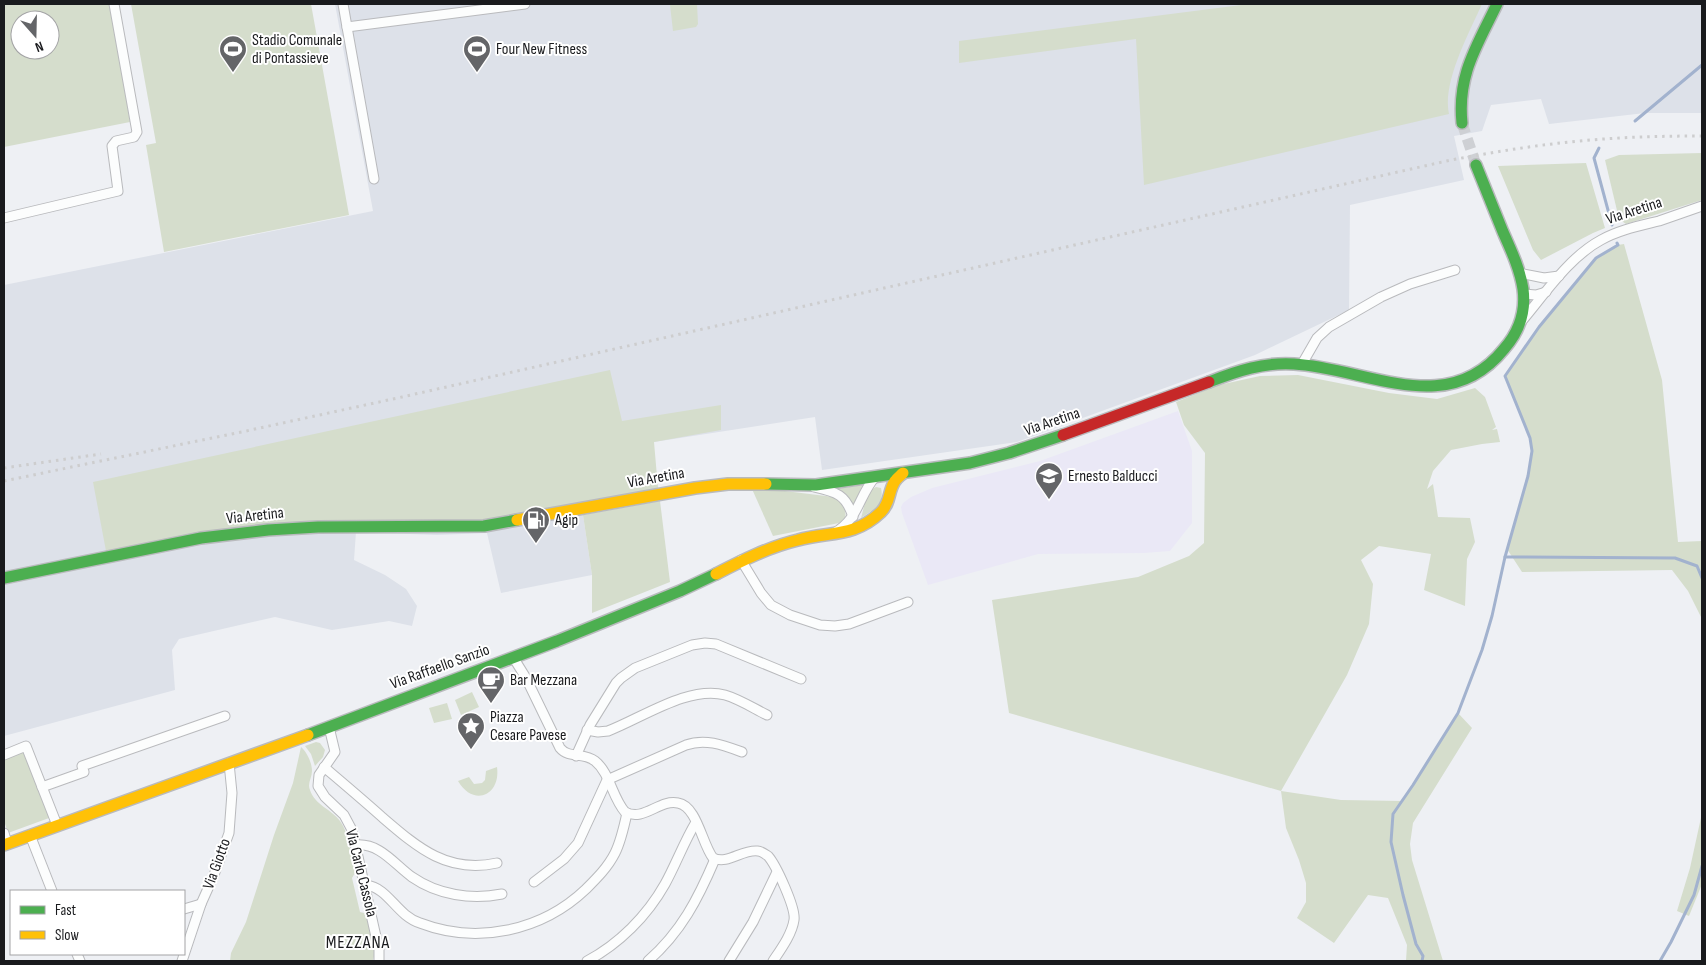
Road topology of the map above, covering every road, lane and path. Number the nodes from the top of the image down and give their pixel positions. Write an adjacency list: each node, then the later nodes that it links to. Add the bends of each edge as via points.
1 (114, 4): 10 (street, via 136,132 134,137 116,141 112,146 118,191)
2 (343, 4): 5 (street)
3 (525, 4): 5 (street)
4 (1498, 4): 6 (street, via 1464,75 1460,100)
5 (347, 27): 8 (street)
6 (1462, 123)
7 (1476, 165): 12 (street, Via Aretina)
8 (374, 179)
9 (1702, 206): 13 (street, Via Aretina, via 1601,240 1583,252)
10 (4, 218)
11 (1455, 270): 17 (street, via 1403,287 1329,327 1317,338)
12 (1519, 273): 13 (street, via 1544,278); 15 (street, Via Aretina)
13 (1559, 276): 14 (street, Via Aretina)
14 (1546, 292): 15 (street); 16 (street, Via Aretina)
15 (1523, 294): 16 (street, Via Aretina, via 1523,312)
16 (1518, 326): 17 (street, Via Aretina, via 1503,351 1489,366 1465,380 1444,386 1413,387)
17 (1302, 364): 18 (street, Via Aretina, via 1272,364 1243,370 1017,451 970,463)
18 (903, 473): 19 (street, Via Aretina); 21 (street)
19 (875, 477): 20 (street, Via Aretina); 21 (street, via 886,478); 22 (street)
20 (806, 485): 22 (street, via 841,495); 25 (street, Via Aretina, via 700,487 484,526 268,530 201,538)
21 (892, 486): 23 (street, Via Raffaello Sanzio, via 889,501 881,512 853,530)
22 (853, 517): 23 (street)
23 (834, 533): 24 (street, Via Raffaello Sanzio, via 780,544)
24 (741, 560): 26 (street, via 772,605 820,625 849,624); 27 (street, Via Raffaello Sanzio, via 665,598)
25 (4, 578)
26 (908, 602)
27 (513, 657): 31 (street, Via Raffaello Sanzio); 35 (street, via 560,748 566,754)
28 (801, 679): 32 (street, via 716,644 694,644 635,668 620,678)
29 (767, 715): 32 (street, via 728,696 705,692 682,698 608,731)
30 (225, 716): 39 (street, via 82,766 84,772)
31 (328, 727): 36 (street, Via Raffaello Sanzio); 37 (street, Via Carlo Cassola, via 334,752)
32 (587, 730): 35 (street)
33 (742, 752): 38 (street, via 697,742)
34 (4, 755): 39 (street, via 26,746)
35 (576, 756): 38 (street, via 595,761)
36 (229, 763): 42 (street, Via Raffaello Sanzio); 53 (street, Via Giotto, via 232,793 229,833)
37 (324, 767): 45 (street, Via Carlo Cassola, via 318,778 319,789 347,818); 47 (street, Via Carlo Cassola, via 429,853 460,865)
38 (607, 780): 40 (street); 49 (street, via 578,843 564,859)
39 (42, 787): 42 (street)
40 (627, 813): 41 (street, via 638,815 677,803 689,809); 50 (street, via 615,854 597,878 564,906 528,924 483,934 440,930 406,916 382,891)
41 (696, 822): 46 (street); 57 (street, via 665,884 644,914 619,939)
42 (56, 825): 43 (street, Via Raffaello Sanzio)
43 (30, 834): 44 (street, Via Raffaello Sanzio); 51 (street)
44 (5, 840)
45 (356, 845): 50 (street, Via Carlo Cassola); 52 (street, via 374,847 412,877 445,892 472,897)
46 (715, 860): 48 (street, via 757,851 766,855); 58 (street, via 690,912 670,940)
47 (497, 863)
48 (777, 872): 59 (street, via 753,922); 60 (street, via 792,904 794,918)
49 (534, 882)
50 (366, 884): 56 (street, Via Carlo Cassola)
51 (52, 890)
52 (502, 894)
53 (201, 904): 54 (street); 55 (street, Via Giotto)
54 (185, 909)
55 (185, 952)
56 (379, 961)
57 (587, 961)
58 (648, 961)
59 (729, 961)
60 (773, 961)

